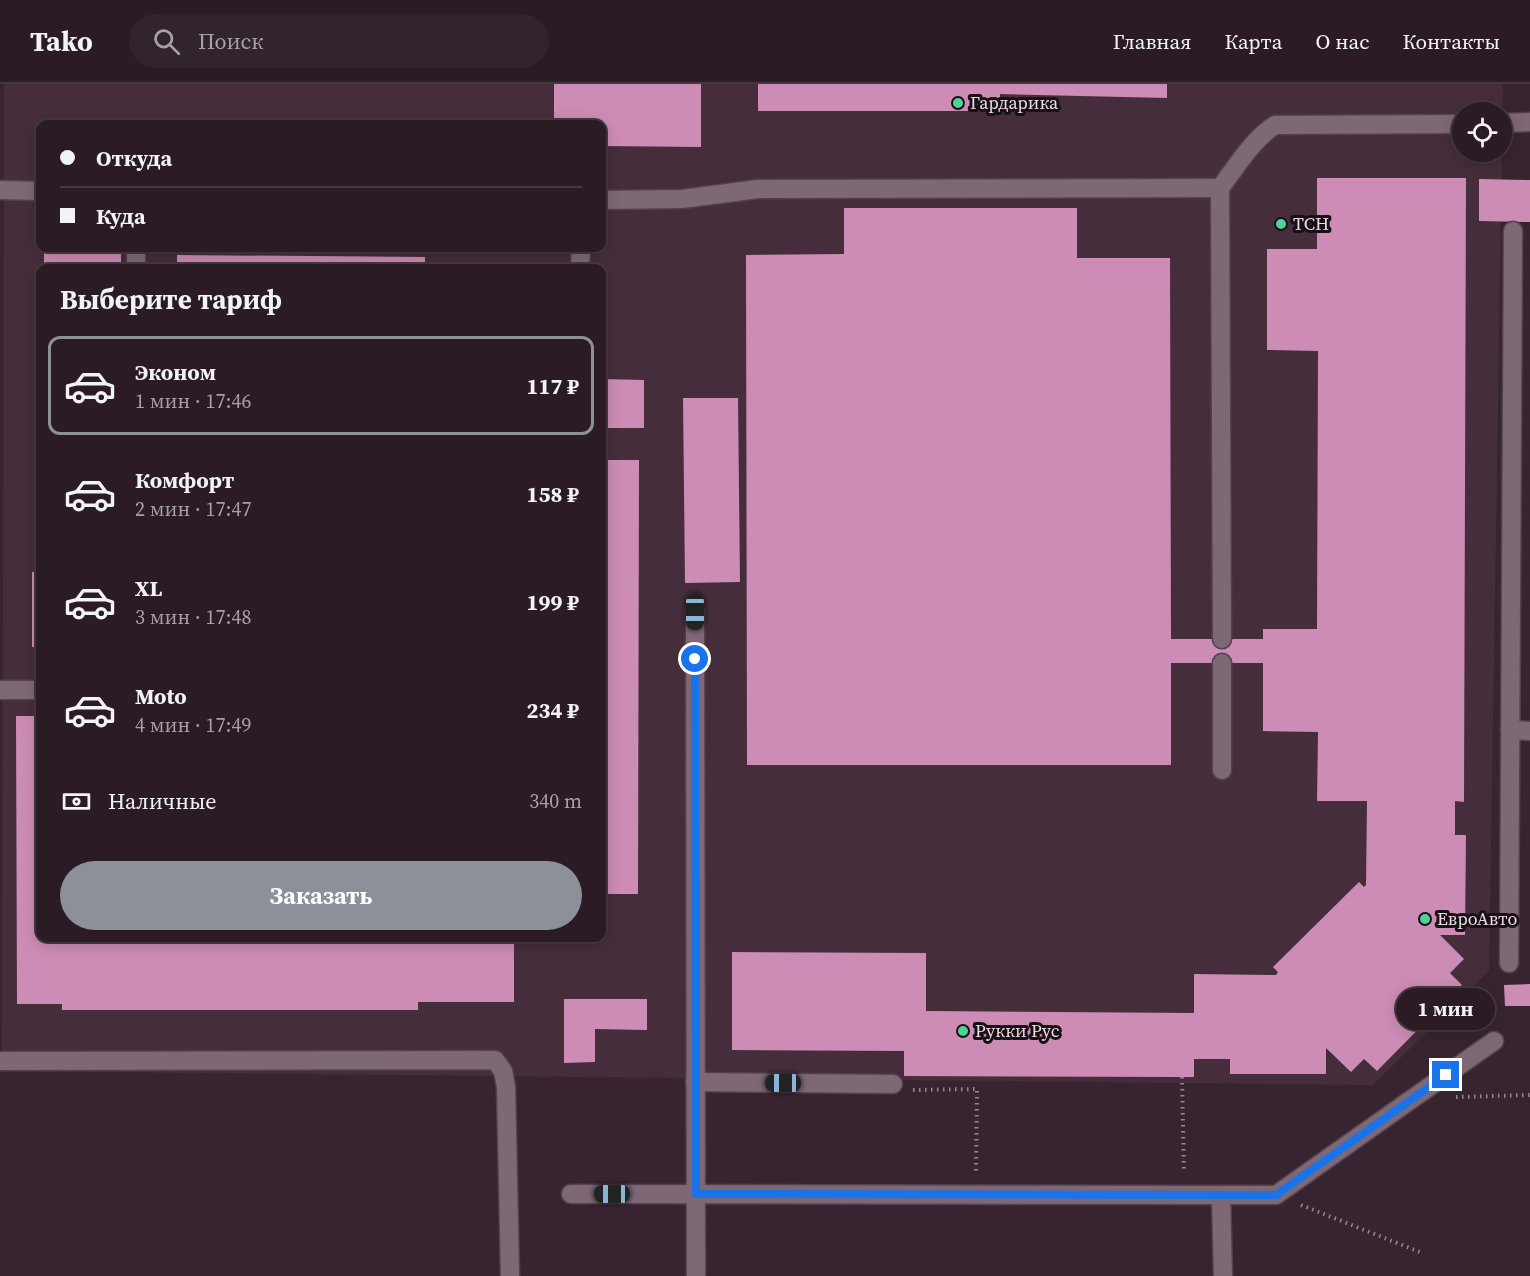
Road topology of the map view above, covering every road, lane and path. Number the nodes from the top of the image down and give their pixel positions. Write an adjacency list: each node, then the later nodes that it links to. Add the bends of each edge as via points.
1 (1530, 122): 2 (lane)
2 (1512, 123)
3 (1452, 124): 4 (lane, via 1275,125 1253,144)
4 (1220, 188): 7 (lane, via 758,189 682,199); 10 (lane)
5 (0, 190): 6 (lane)
6 (36, 190)
7 (606, 200)
8 (1513, 231): 14 (lane)
9 (695, 612): 21 (lane)
10 (1222, 639)
11 (1222, 663): 16 (lane)
12 (0, 690): 13 (lane)
13 (36, 690)
14 (1510, 730): 15 (lane); 17 (lane)
15 (1530, 731)
16 (1222, 770)
17 (1509, 963)
18 (1494, 1041): 24 (lane)
19 (0, 1061): 32 (lane, via 495,1060 503,1071 506,1087)
20 (1182, 1077): 28 (path)
21 (695, 1082): 22 (lane); 26 (lane)
22 (893, 1084): 27 (path, via 908,1090 977,1089)
23 (1530, 1095): 24 (path)
24 (1414, 1098): 30 (lane)
25 (571, 1194): 26 (lane)
26 (696, 1194): 27 (lane); 33 (lane)
27 (976, 1195): 28 (lane)
28 (1184, 1195): 29 (lane)
29 (1221, 1195): 30 (lane); 34 (lane)
30 (1276, 1195): 31 (path)
31 (1420, 1252)
32 (510, 1276)
33 (696, 1276)
34 (1223, 1276)

